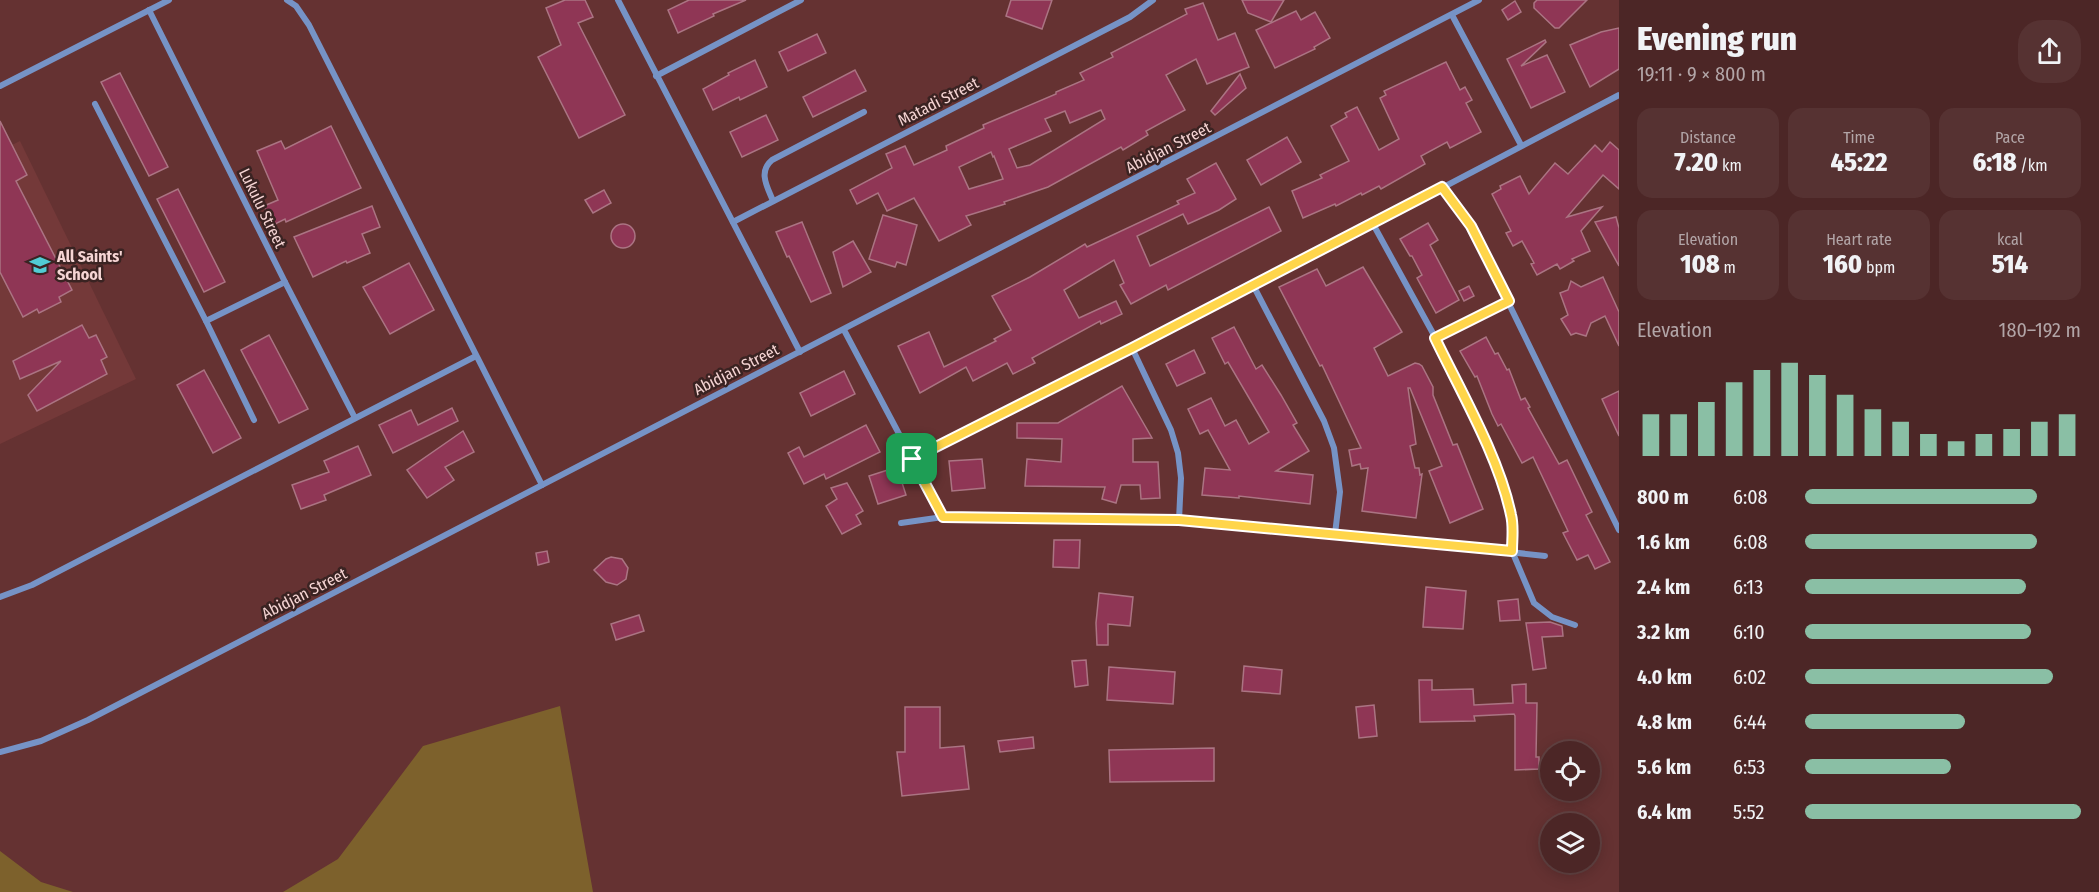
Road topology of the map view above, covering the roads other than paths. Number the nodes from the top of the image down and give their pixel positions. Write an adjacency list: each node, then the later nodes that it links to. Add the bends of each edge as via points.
1 (169, 0): 7 (street)
2 (286, 0): 27 (street, via 296,6 309,25)
3 (618, 0): 9 (street)
4 (801, 0): 9 (street)
5 (1153, 0): 16 (street, Matadi Street, via 1131,17)
6 (1479, 0): 8 (street, Abidjan Street)
7 (149, 10): 10 (street); 19 (street, Lukulu Street)
8 (1452, 15): 14 (street); 23 (street, Abidjan Street)
9 (656, 76): 17 (street)
10 (0, 86)
11 (1619, 95): 14 (street)
12 (95, 104): 22 (street)
13 (864, 112): 16 (street, via 765,166 764,176)
14 (1521, 145): 15 (street)
15 (1442, 187): 18 (street); 21 (street, via 1471,226)
16 (773, 201): 17 (street, Matadi Street)
17 (733, 222): 26 (street)
18 (1373, 224): 20 (street); 24 (street)
19 (285, 282): 22 (street); 28 (street, Lukulu Street)
20 (1253, 285): 25 (street); 36 (street, via 1324,421 1334,448 1340,492)
21 (1509, 301): 24 (street); 35 (street)
22 (206, 321): 29 (street)
23 (844, 330): 26 (street, Abidjan Street); 30 (street)
24 (1435, 338): 37 (street, via 1504,487 1512,517)
25 (1132, 348): 30 (street); 33 (street, via 1178,453)
26 (800, 352): 31 (street, Abidjan Street)
27 (476, 356): 28 (street); 31 (street)
28 (355, 418): 39 (street, via 32,585)
29 (254, 420)
30 (912, 459): 32 (street)
31 (542, 485): 41 (street, Abidjan Street, via 88,720 41,741)
32 (943, 517): 33 (street); 34 (street)
33 (1179, 520): 36 (street)
34 (901, 523)
35 (1619, 530)
36 (1335, 534): 37 (street)
37 (1512, 551): 38 (street); 40 (street, via 1534,603 1552,617)
38 (1545, 556)
39 (0, 597)
40 (1575, 625)
41 (0, 752)

